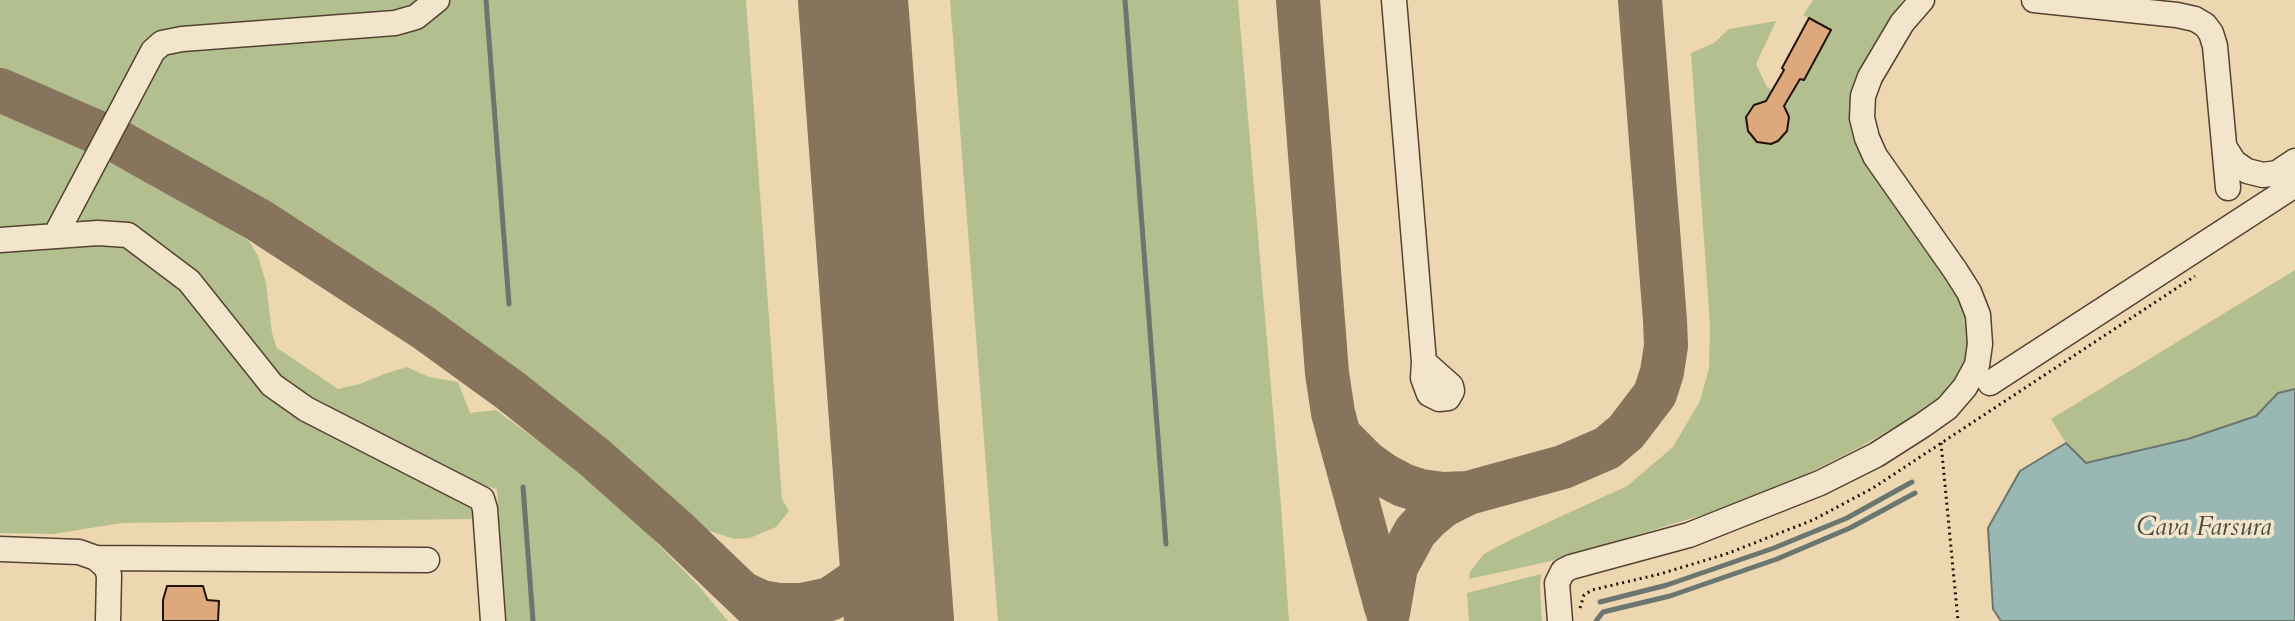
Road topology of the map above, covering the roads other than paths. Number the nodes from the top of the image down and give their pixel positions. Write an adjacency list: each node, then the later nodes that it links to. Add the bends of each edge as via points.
1 (437, 0): 10 (street, via 416,17 395,23 162,43)
2 (1394, 0): 12 (street)
3 (1922, 0): 5 (street)
4 (2034, 0): 6 (street, via 2177,15 2205,25 2215,46)
5 (1906, 12): 19 (street, via 1870,77 1862,118 1875,156 1955,270 1978,315 1977,365 1965,387 1923,425 1820,483 1689,535 1563,571 1557,583)
6 (2225, 148): 7 (street, via 2234,162 2263,175); 9 (street)
7 (2295, 161)
8 (2295, 185): 13 (street)
9 (2228, 188)
10 (55, 236): 11 (street); 18 (street, via 128,235 189,281 272,385 306,409 482,499)
11 (0, 240)
12 (1424, 362)
13 (1990, 383)
14 (0, 549): 15 (street, via 79,552)
15 (96, 558): 16 (street); 17 (street, via 109,575)
16 (427, 560)
17 (108, 621)
18 (493, 621)
19 (1560, 621)

